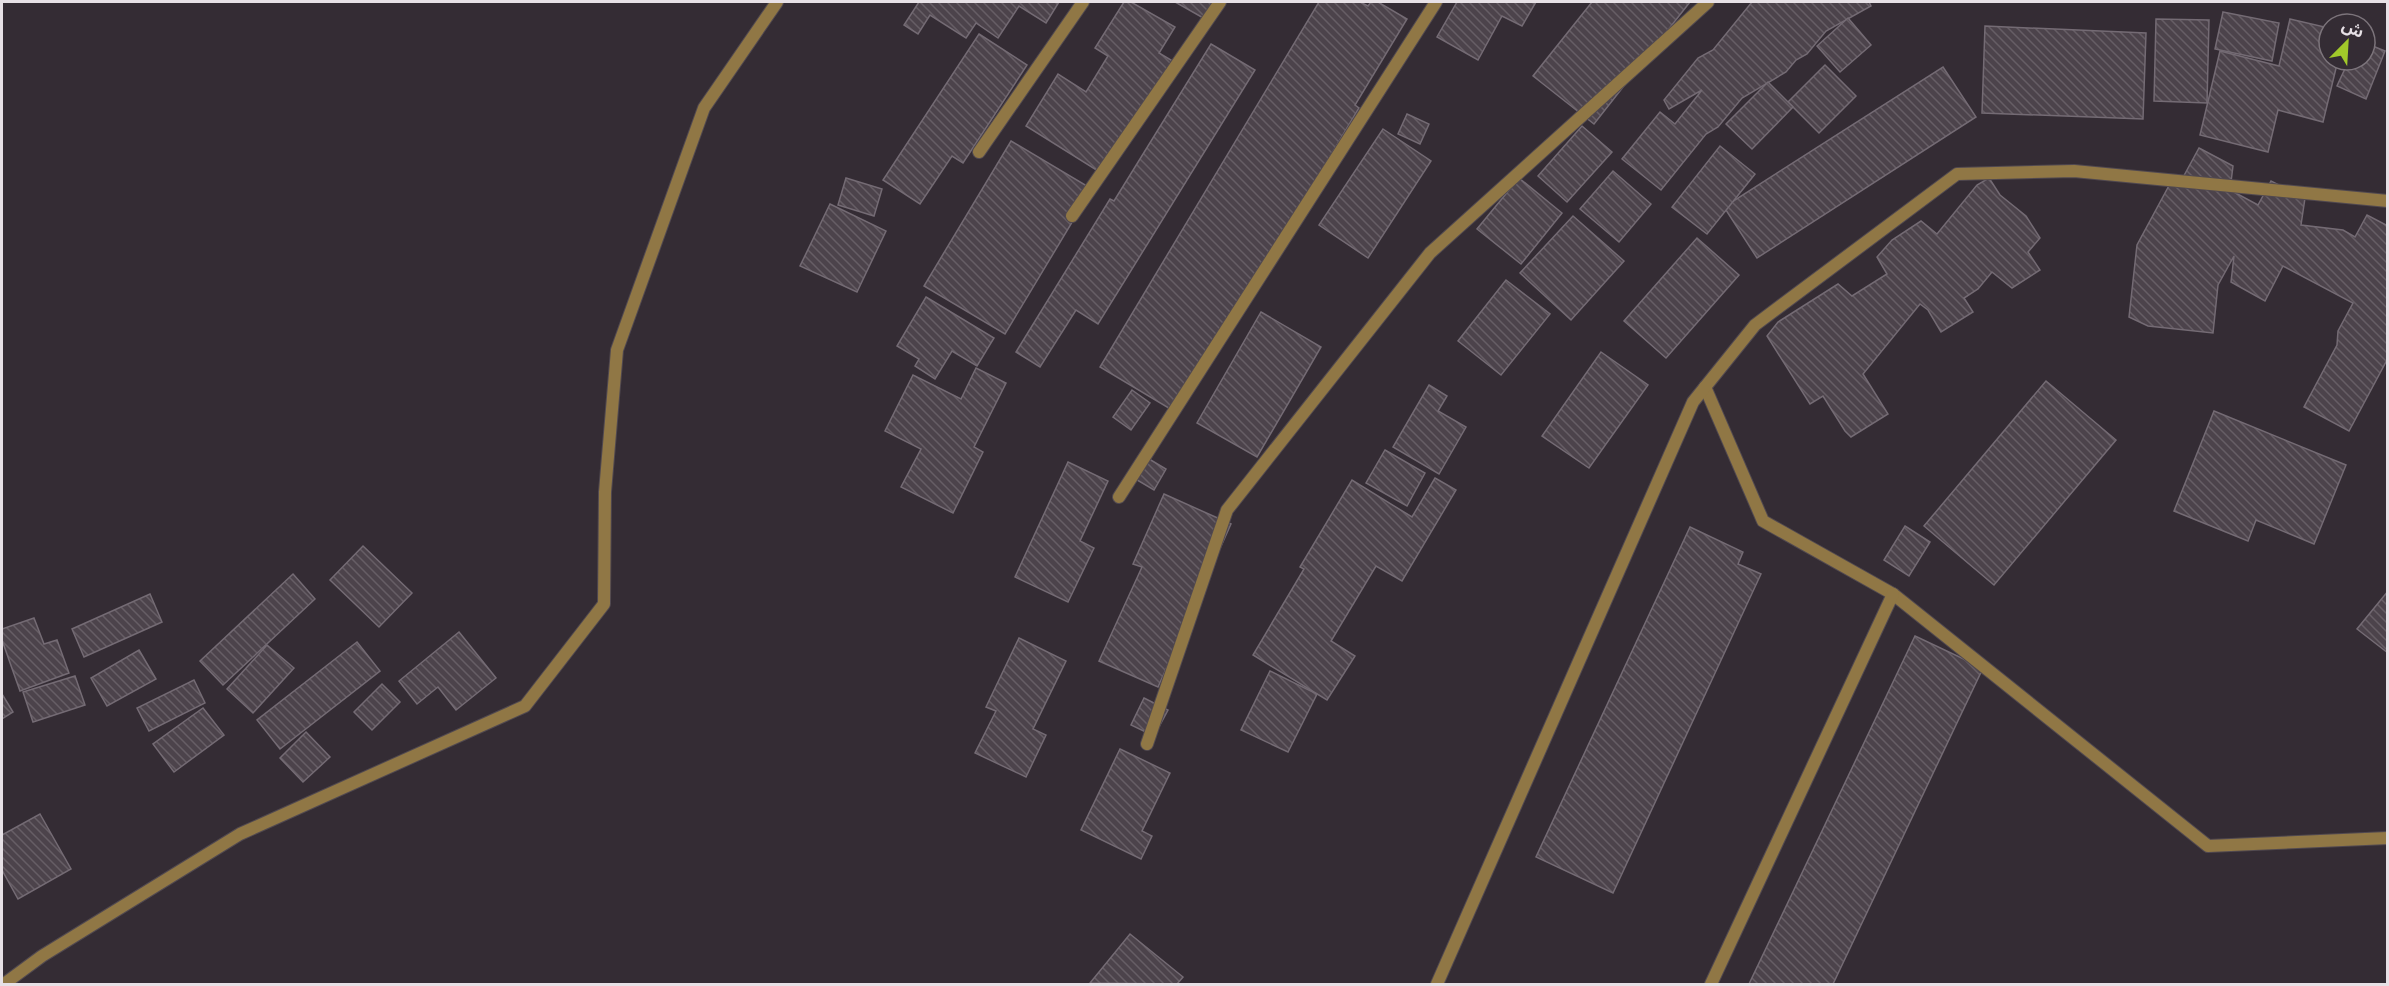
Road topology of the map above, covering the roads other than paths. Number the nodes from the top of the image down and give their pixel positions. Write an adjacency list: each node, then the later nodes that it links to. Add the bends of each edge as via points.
1 (777, 2): 14 (street, via 704,108 617,350 605,492 604,604 525,706 240,834 42,956)
2 (1083, 2): 6 (street)
3 (1220, 2): 8 (street)
4 (1436, 2): 10 (street)
5 (1708, 2): 12 (street, via 1430,253 1227,510)
6 (979, 152)
7 (2388, 201): 9 (street, via 2074,171 1957,174 1755,325)
8 (1072, 216)
9 (1705, 387): 11 (street, via 1763,521); 15 (street, via 1688,413)
10 (1119, 497)
11 (1893, 594): 13 (street, via 2208,846); 16 (street)
12 (1147, 744)
13 (2388, 838)
14 (4, 984)
15 (1437, 984)
16 (1711, 984)

